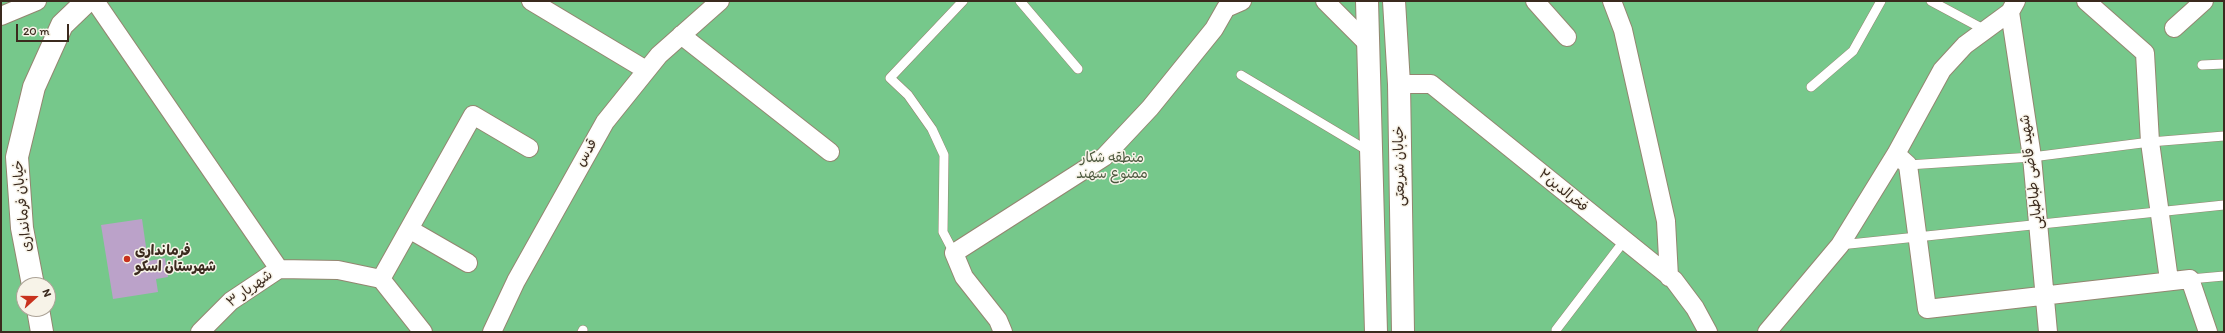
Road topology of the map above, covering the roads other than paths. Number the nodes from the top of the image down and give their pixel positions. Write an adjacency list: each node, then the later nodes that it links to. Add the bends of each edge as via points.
1 (37, 1): 18 (street)
2 (531, 1): 27 (street)
3 (720, 1): 21 (street, قدس)
4 (963, 1): 45 (lane, via 890,78 908,95 932,129 944,154 943,232)
5 (1020, 1): 26 (lane)
6 (1242, 1): 45 (street, via 1226,8 1214,29 1150,108 1104,157)
7 (1325, 1): 23 (street)
8 (1367, 1): 23 (main road, خیابان شریعتی)
9 (1394, 1): 29 (main road, خیابان شریعتی)
10 (1534, 1): 22 (street)
11 (1612, 1): 50 (street, via 1623,30 1666,221)
12 (1881, 1): 30 (lane, via 1853,51)
13 (1931, 1): 20 (lane)
14 (2086, 1): 32 (street, via 2145,53)
15 (2204, 1): 19 (street)
16 (84, 2): 47 (street); 49 (main road, خیابان فرمانداری, via 62,25 37,80 17,157 22,228)
17 (2013, 7): 20 (street); 36 (street, شهید قاضی طباطبایی)
18 (1, 16)
19 (2174, 28)
20 (1985, 30): 37 (street, via 1965,45 1942,70)
21 (681, 35): 27 (street, قدس); 34 (street)
22 (1567, 37)
23 (1368, 44): 35 (main road, خیابان شریعتی)
24 (2224, 64): 25 (lane)
25 (2202, 66)
26 (1078, 69)
27 (646, 70): 62 (street, قدس, via 605,122 516,282)
28 (1241, 75): 35 (lane)
29 (1399, 84): 43 (street, فخرالدین۲, via 1431,84); 56 (main road, خیابان شریعتی)
30 (1811, 87)
31 (2224, 136): 32 (lane)
32 (2150, 142): 36 (lane); 39 (street)
33 (529, 148): 41 (street, via 473,115)
34 (830, 152)
35 (1372, 152): 55 (main road, خیابان شریعتی)
36 (2032, 157): 37 (lane); 40 (street, شهید قاضی طباطبایی)
37 (1902, 159): 42 (street); 44 (street)
38 (2224, 204): 39 (lane)
39 (2160, 210): 40 (lane); 53 (street)
40 (2039, 224): 42 (lane); 54 (street, شهید قاضی طباطبایی)
41 (409, 229): 46 (street); 51 (street)
42 (1918, 238): 44 (lane); 54 (street, via 1927,309)
43 (1624, 241): 50 (street, فخرالدین۲); 58 (lane)
44 (1840, 245): 67 (street)
45 (954, 253): 63 (street, via 964,277 998,320)
46 (468, 262)
47 (279, 269): 51 (street, شهریار ۳, via 338,270); 60 (street, شهریار ۳, via 231,300)
48 (2224, 276): 52 (lane)
49 (31, 277)
50 (1669, 277): 66 (street, فخرالدین۲, via 1695,308)
51 (381, 279): 61 (street)
52 (2190, 279): 53 (street); 69 (street)
53 (2170, 280): 54 (street)
54 (2045, 295): 68 (street, شهید قاضی طباطبایی)
55 (1375, 308): 56 (main road); 64 (main road, خیابان شریعتی)
56 (1402, 308): 65 (main road, خیابان شریعتی)
57 (39, 317): 59 (main road)
58 (1556, 330)
59 (42, 332)
60 (200, 332)
61 (423, 332)
62 (492, 332)
63 (1002, 332)
64 (1376, 332)
65 (1402, 332)
66 (1707, 332)
67 (1768, 332)
68 (2048, 332)
69 (2208, 332)

